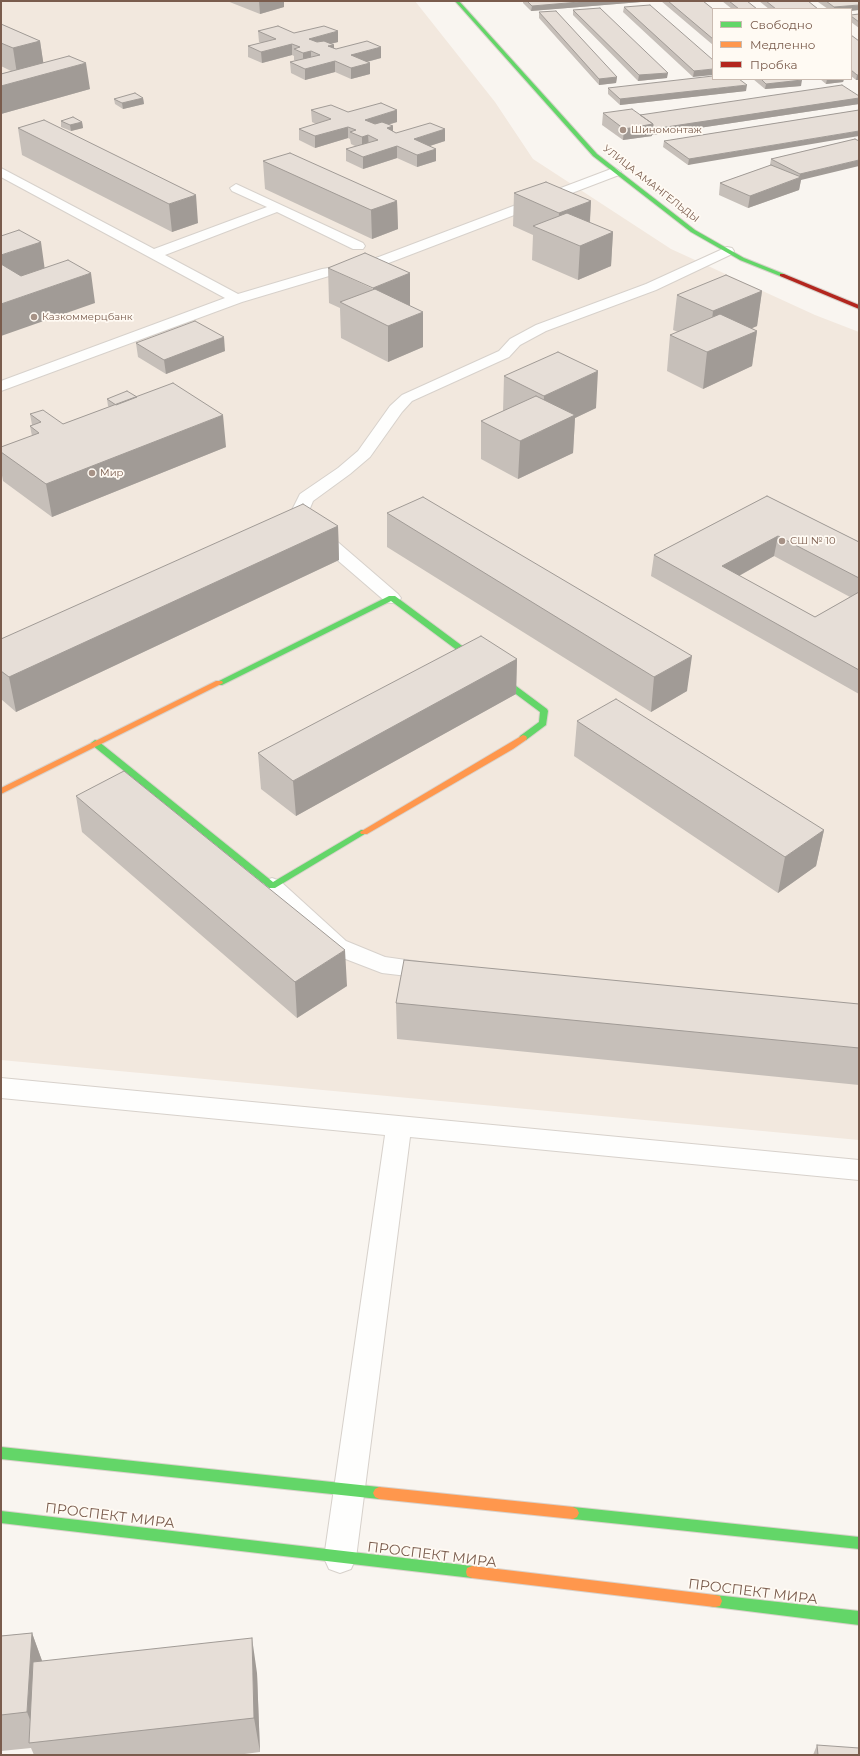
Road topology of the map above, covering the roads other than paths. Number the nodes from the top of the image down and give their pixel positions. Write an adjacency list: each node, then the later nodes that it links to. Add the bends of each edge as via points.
1 (457, 1): 3 (street, УЛИЦА АМАНГЕЛЬДЫ, via 596,155)
2 (1, 172): 8 (street)
3 (615, 172): 7 (street, УЛИЦА АМАНГЕЛЬДЫ, via 693,231); 9 (street, via 381,261 362,267 327,272)
4 (236, 188): 5 (street)
5 (277, 208): 6 (street); 8 (street)
6 (358, 246)
7 (727, 251): 10 (street, УЛИЦА АМАНГЕЛЬДЫ, via 742,260); 12 (street, via 651,287 540,328 515,342 504,354 407,398 396,409 364,454 344,472 306,498 299,514)
8 (154, 254): 9 (street)
9 (237, 299): 11 (street)
10 (859, 307)
11 (1, 386)
12 (392, 598): 13 (street); 15 (street, via 544,710 542,723 510,747)
13 (95, 743): 14 (street); 15 (street)
14 (1, 791)
15 (272, 886): 16 (street, via 338,947 382,965)
16 (453, 973)
17 (1, 1088): 18 (street)
18 (399, 1126): 19 (street); 21 (street)
19 (859, 1170)
20 (1, 1453): 21 (street)
21 (350, 1490): 23 (street); 24 (street)
22 (1, 1517): 24 (street, ПРОСПЕКТ МИРА)
23 (859, 1543)
24 (340, 1558): 25 (street, ПРОСПЕКТ МИРА)
25 (859, 1618)

